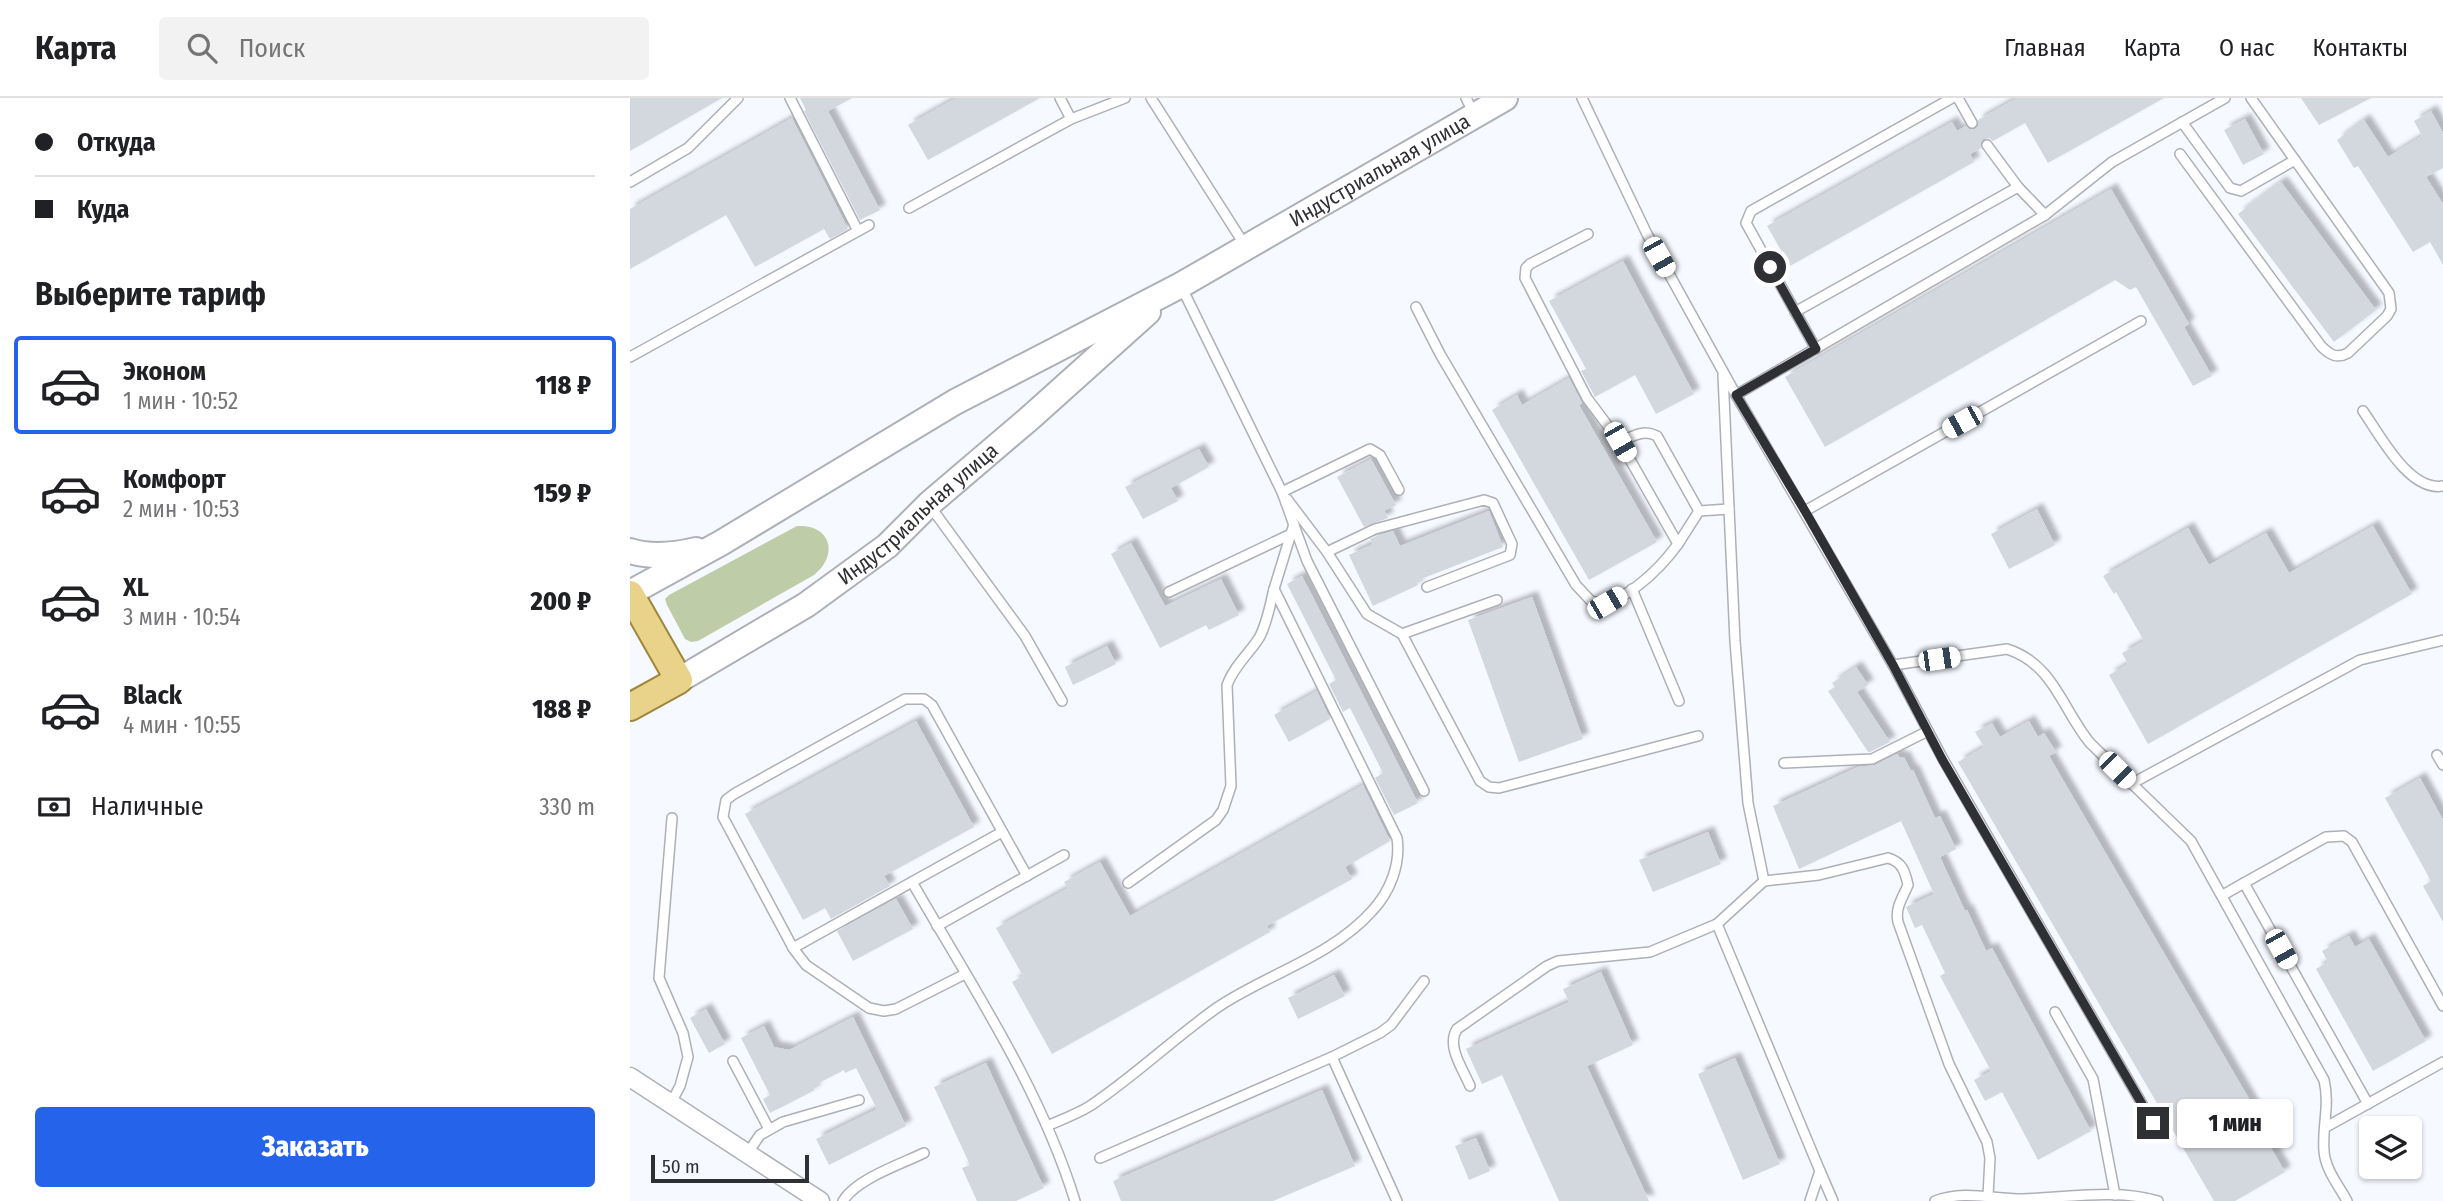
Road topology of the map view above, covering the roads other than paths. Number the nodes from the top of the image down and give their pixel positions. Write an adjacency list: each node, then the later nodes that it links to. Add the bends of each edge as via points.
1 (738, 98): 19 (lane, via 688,148)
2 (790, 98): 24 (lane)
3 (1060, 98): 13 (lane)
4 (1125, 98): 13 (lane)
5 (1151, 98): 26 (lane)
6 (1505, 98): 12 (main road, Индустриальная улица)
7 (1582, 98): 33 (lane, via 1647,234)
8 (1952, 98): 29 (lane, via 1747,215 1746,223)
9 (1958, 98): 15 (lane)
10 (2225, 98): 14 (lane)
11 (2251, 98): 18 (lane)
12 (1471, 107): 26 (main road, Индустриальная улица)
13 (1071, 119): 21 (lane)
14 (2182, 122): 18 (lane, via 2236,191); 22 (lane, via 2112,162)
15 (1972, 123)
16 (1987, 145): 20 (lane)
17 (2180, 154): 18 (lane, via 2322,346 2334,356 2342,356 2387,316 2392,302)
18 (2295, 160)
19 (631, 179)
20 (2018, 187): 22 (lane); 29 (lane)
21 (909, 208)
22 (2045, 215): 31 (lane)
23 (869, 225): 24 (lane)
24 (858, 231): 32 (lane)
25 (1588, 234): 36 (lane, via 1530,264 1525,278 1587,398)
26 (1246, 248): 27 (main road, Индустриальная улица)
27 (1181, 285): 39 (lane); 40 (main road, Индустриальная улица); 45 (main road, Индустриальная улица, via 955,402)
28 (1416, 307): 51 (lane, via 1582,594 1591,601 1607,603)
29 (1795, 312): 31 (lane)
30 (2141, 320): 43 (lane)
31 (1816, 349): 34 (lane)
32 (630, 357)
33 (1723, 372): 34 (lane); 41 (lane)
34 (1736, 395): 43 (lane)
35 (2363, 411): 37 (lane, via 2411,476 2427,485)
36 (1620, 442): 42 (lane, via 1640,433 1657,436); 46 (lane)
37 (2443, 486)
38 (1399, 489): 39 (lane, via 1380,456 1370,449)
39 (1282, 492): 44 (lane); 48 (lane)
40 (929, 504): 58 (main road, Индустриальная улица, via 887,546 806,605); 59 (lane, via 1025,636)
41 (1729, 509): 42 (lane); 73 (lane, via 1748,803)
42 (1699, 511): 46 (lane)
43 (1805, 511): 57 (lane)
44 (1292, 529): 50 (lane); 52 (lane); 68 (lane)
45 (721, 543): 47 (main road, via 673,554); 53 (main road, Индустриальная улица)
46 (1678, 544): 51 (lane, via 1648,579)
47 (630, 551)
48 (1327, 552): 49 (lane, via 1386,525 1483,500 1493,503 1512,544 1510,555); 55 (lane, via 1367,614)
49 (1427, 587)
50 (1274, 589): 75 (lane, via 1264,628 1227,685 1231,786 1223,810 1216,820); 94 (lane, via 1397,838 1397,866 1382,899 1353,929 1217,1008 1090,1106)
51 (1632, 589): 60 (lane)
52 (1169, 592)
53 (630, 594): 58 (main road)
54 (1497, 600): 55 (lane)
55 (1402, 634): 63 (lane, via 1480,781 1489,787 1499,789)
56 (2443, 640): 67 (lane, via 2360,660)
57 (1893, 665): 62 (lane); 67 (lane, via 2007,649 2025,655 2051,680 2081,732)
58 (679, 680): 61 (main road, Индустриальная улица)
59 (1062, 701)
60 (1679, 701)
61 (630, 707)
62 (1928, 731): 65 (lane, via 1872,759); 93 (lane)
63 (1698, 736)
64 (2437, 755): 66 (lane)
65 (1784, 763)
66 (2443, 765)
67 (2130, 784): 77 (lane, via 2191,841)
68 (1424, 791)
69 (672, 818): 91 (lane, via 659,978 683,1033 688,1057)
70 (1002, 832): 72 (lane); 74 (lane); 80 (lane, via 932,705 915,697 905,699 726,800 723,817)
71 (1064, 855): 72 (lane)
72 (1027, 876): 79 (lane)
73 (1764, 881): 78 (lane); 102 (lane, via 1819,875 1888,858 1902,866 1908,885 1896,913 1898,922 1949,1064 1987,1142)
74 (912, 882): 79 (lane); 80 (lane)
75 (1128, 883)
76 (2244, 883): 77 (lane); 83 (lane, via 2326,837 2344,836 2352,842); 92 (lane)
77 (2223, 895): 95 (lane, via 2324,1080)
78 (1717, 924): 89 (lane, via 1638,955 1569,959 1548,966 1452,1036); 100 (lane)
79 (937, 926): 81 (lane)
80 (793, 948): 81 (lane, via 806,965 869,1008 884,1011 896,1010)
81 (965, 974): 94 (lane)
82 (1424, 981): 85 (lane, via 1391,1025)
83 (2443, 1006)
84 (2055, 1012): 101 (lane, via 2093,1079)
85 (1332, 1057): 99 (lane); 106 (lane)
86 (733, 1061): 96 (lane)
87 (2443, 1062): 92 (lane)
88 (630, 1077): 91 (street)
89 (1470, 1086)
90 (859, 1100): 96 (lane)
91 (671, 1104): 98 (street)
92 (2368, 1104): 95 (lane)
93 (2153, 1123)
94 (1046, 1126): 105 (lane)
95 (2326, 1127): 111 (lane, via 2327,1165)
96 (769, 1129): 98 (lane)
97 (924, 1153): 104 (lane, via 862,1184)
98 (747, 1154): 103 (street)
99 (1100, 1158)
100 (1820, 1171): 107 (lane); 108 (lane)
101 (2115, 1195): 102 (lane); 110 (lane)
102 (1989, 1196): 109 (lane, via 1960,1195)
103 (820, 1201)
104 (843, 1201)
105 (1074, 1201)
106 (1397, 1201)
107 (1810, 1201)
108 (1833, 1201)
109 (1935, 1201)
110 (2158, 1201)
111 (2347, 1201)

